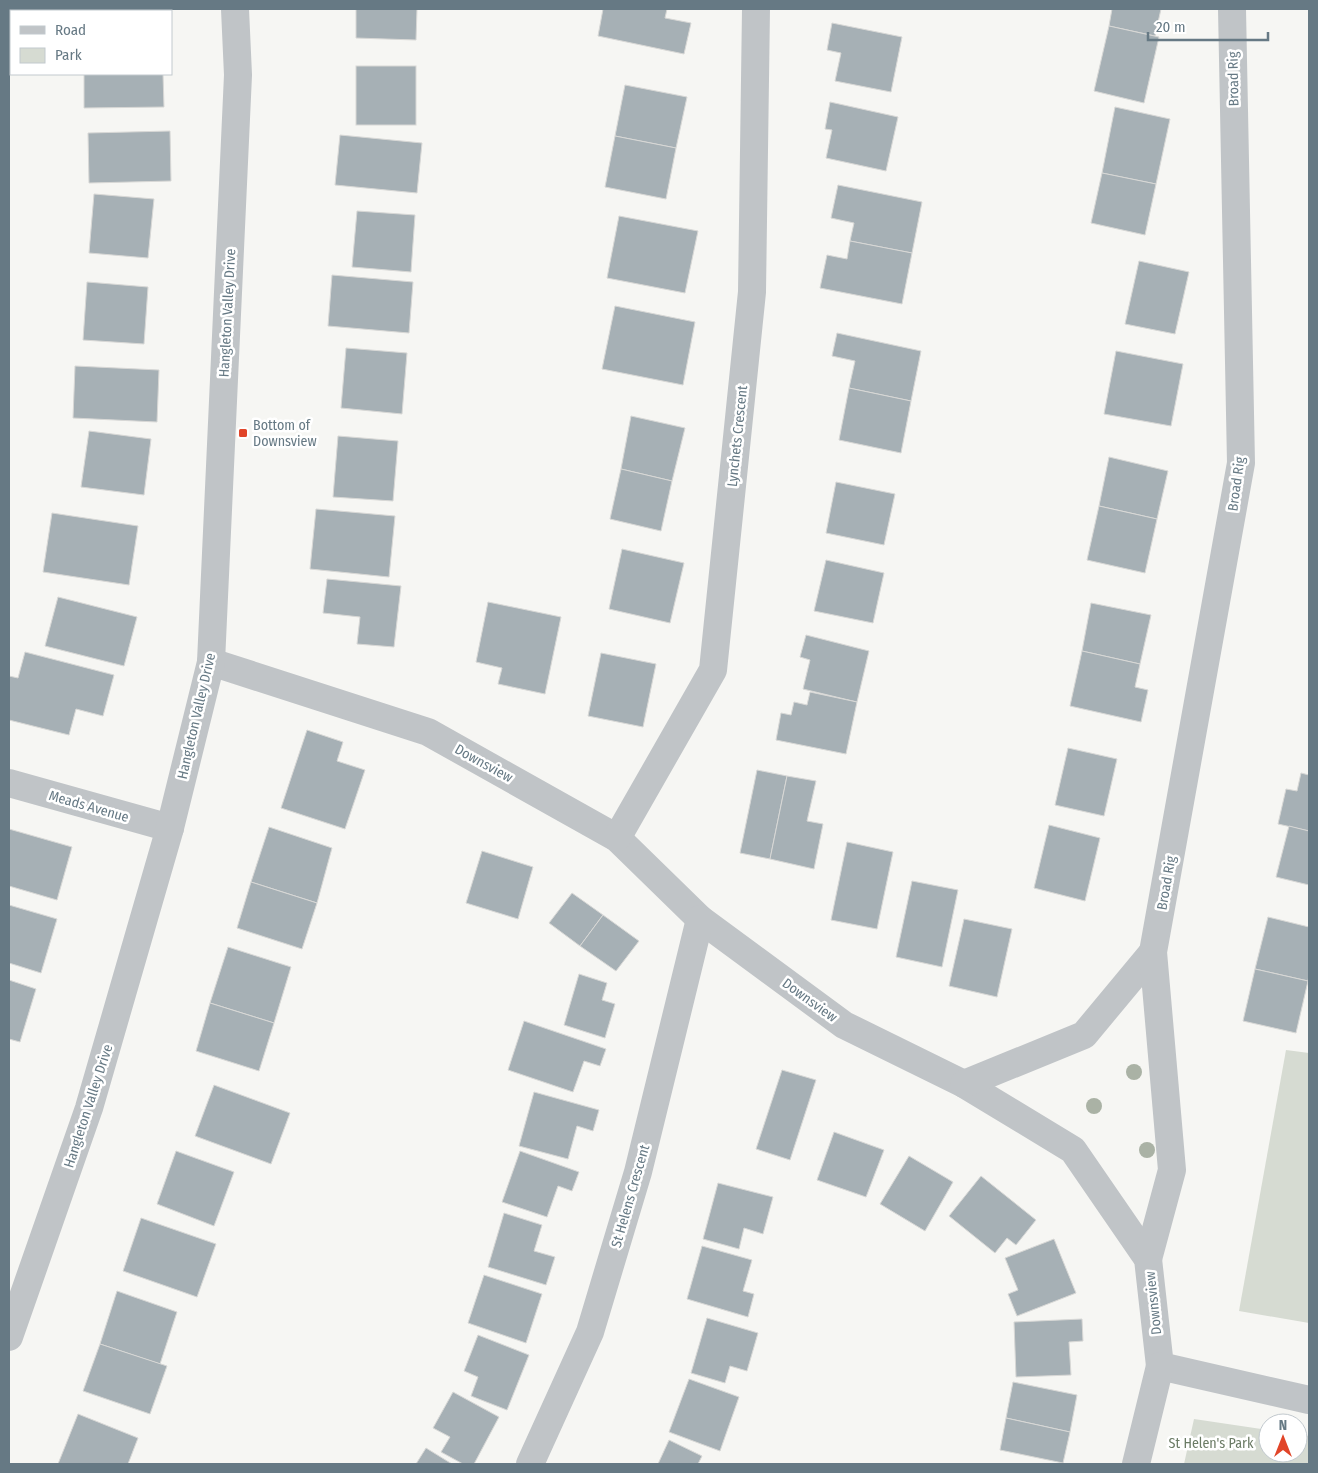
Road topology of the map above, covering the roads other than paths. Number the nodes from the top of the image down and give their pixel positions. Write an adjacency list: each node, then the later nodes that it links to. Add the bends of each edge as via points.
1 (235, 9): 4 (street, Hangleton Valley Drive, via 238,74)
2 (756, 9): 7 (street, Lynchets Crescent, via 752,292 713,670)
3 (1232, 9): 9 (street, Broad Rig, via 1240,463)
4 (211, 662): 6 (street, Hangleton Valley Drive); 7 (street, Downsview, via 428,732)
5 (9, 783): 6 (street, Meads Avenue)
6 (170, 828): 12 (street, Hangleton Valley Drive, via 89,1108)
7 (617, 838): 8 (street, Downsview)
8 (700, 919): 10 (street, Downsview, via 844,1025); 15 (street, St Helens Crescent, via 638,1172 590,1332)
9 (1154, 952): 10 (street, Broad Rig, via 1084,1036); 11 (street, Broad Rig, via 1172,1170)
10 (964, 1084): 11 (street, Downsview, via 1073,1150)
11 (1148, 1258): 13 (street, Downsview)
12 (9, 1337)
13 (1160, 1366): 14 (street); 16 (street)
14 (1309, 1400)
15 (530, 1464)
16 (1136, 1464)

